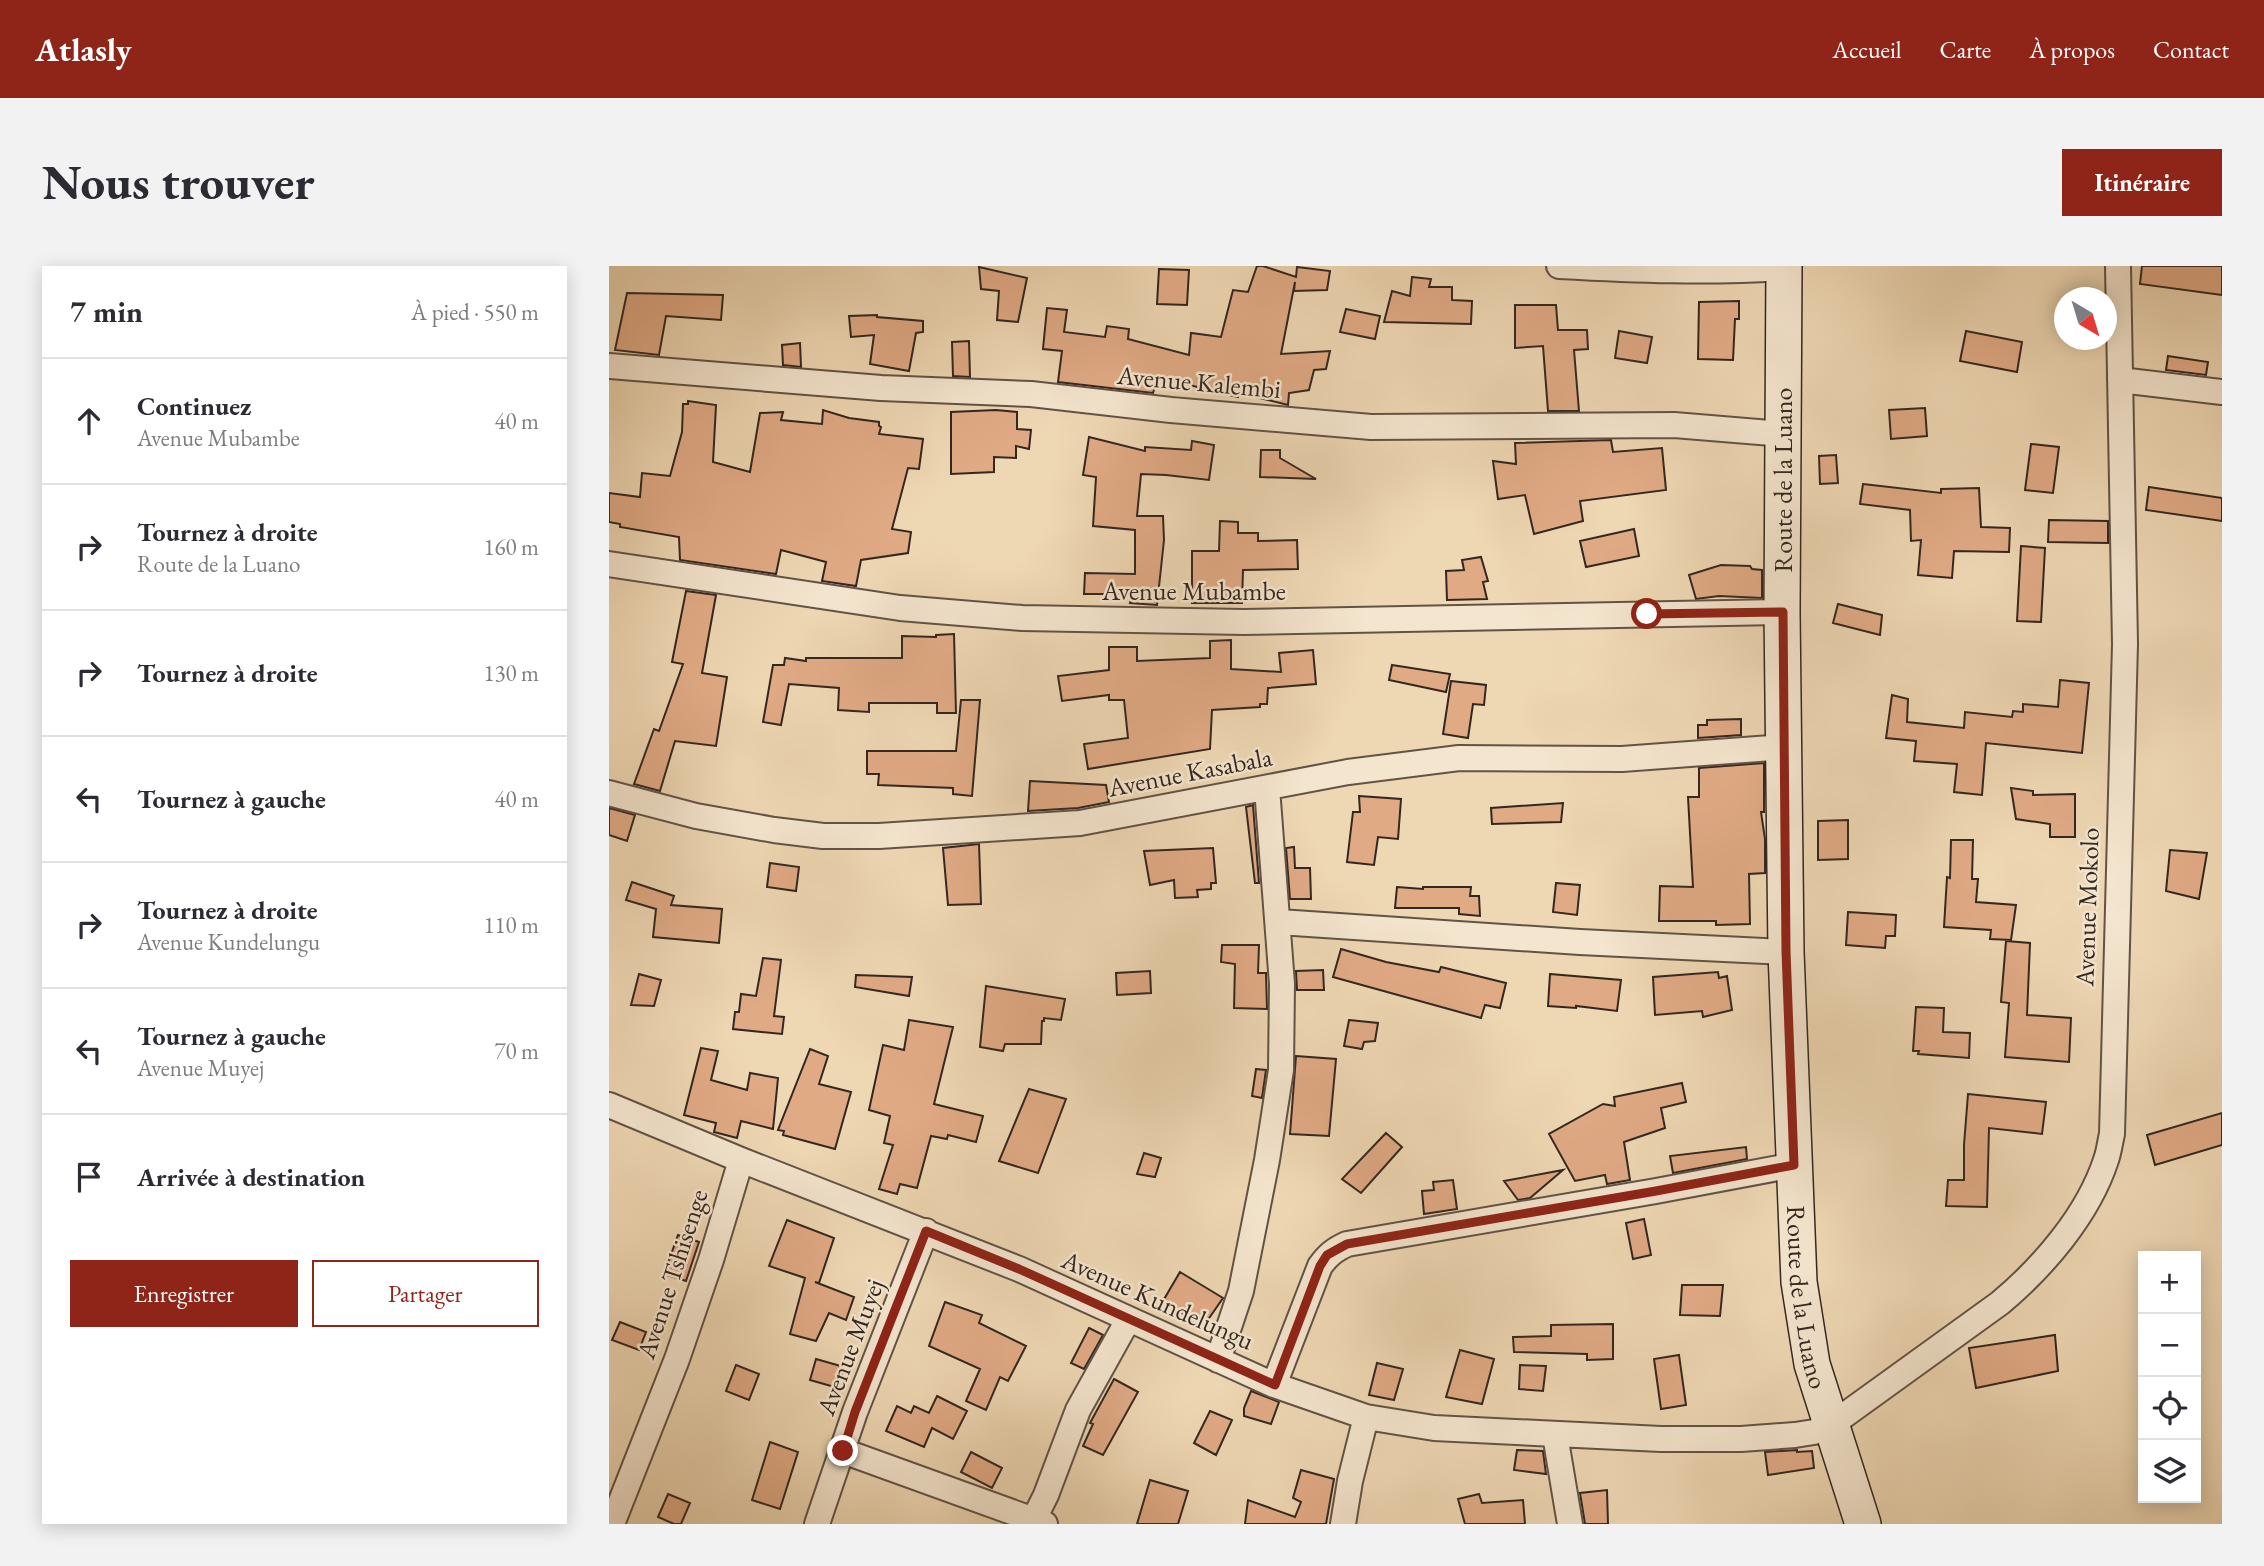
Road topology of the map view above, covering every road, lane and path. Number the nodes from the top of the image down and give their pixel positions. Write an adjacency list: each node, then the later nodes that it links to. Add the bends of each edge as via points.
1 (1559, 266): 3 (street, via 1684,271)
2 (2118, 266): 5 (street, Avenue Mokolo)
3 (1784, 267): 7 (street, Route de la Luano)
4 (609, 366): 7 (street, Avenue Kalembi, via 881,388 1031,394 1371,427 1674,425)
5 (2120, 380): 6 (street); 23 (street, Avenue Mokolo, via 2125,644 2112,1134 2106,1161 2088,1200 2026,1282)
6 (2222, 392)
7 (1784, 434): 9 (street, Route de la Luano)
8 (609, 564): 9 (street, Avenue Mubambe, via 901,608 1022,618 1244,622)
9 (1783, 612): 10 (street, Route de la Luano)
10 (1785, 747): 11 (street, Avenue Kasabala, via 1622,759 1459,758); 14 (street, Route de la Luano)
11 (1267, 788): 12 (street, Avenue Kasabala, via 1080,823 850,837 732,823); 13 (street)
12 (609, 793)
13 (1279, 922): 14 (street); 20 (street, via 1282,996 1277,1101 1241,1291)
14 (1786, 951): 17 (street, Route de la Luano)
15 (609, 1105): 16 (street, Avenue Kundelungu)
16 (741, 1160): 18 (street, Avenue Kundelungu); 27 (street, Avenue Tshisenge, via 677,1359)
17 (1794, 1165): 21 (street, via 1347,1244 1320,1266); 23 (street, Route de la Luano, via 1804,1323)
18 (926, 1231): 19 (street, Avenue Kundelungu); 25 (street, Avenue Muyej)
19 (1128, 1320): 20 (street, Avenue Kundelungu); 26 (street, via 1078,1410)
20 (1217, 1360): 21 (street, Avenue Kundelungu)
21 (1275, 1385): 22 (street, Avenue Kundelungu)
22 (1366, 1417): 24 (street, Avenue Kundelungu, via 1434,1428); 29 (street)
23 (1831, 1425): 24 (street, Avenue Kundelungu, via 1795,1435 1741,1439); 31 (street, Route de la Luano)
24 (1555, 1435): 30 (street)
25 (843, 1451): 26 (street); 28 (street, Avenue Muyej)
26 (1040, 1522)
27 (612, 1524)
28 (817, 1524)
29 (1343, 1524)
30 (1570, 1524)
31 (1863, 1524)

